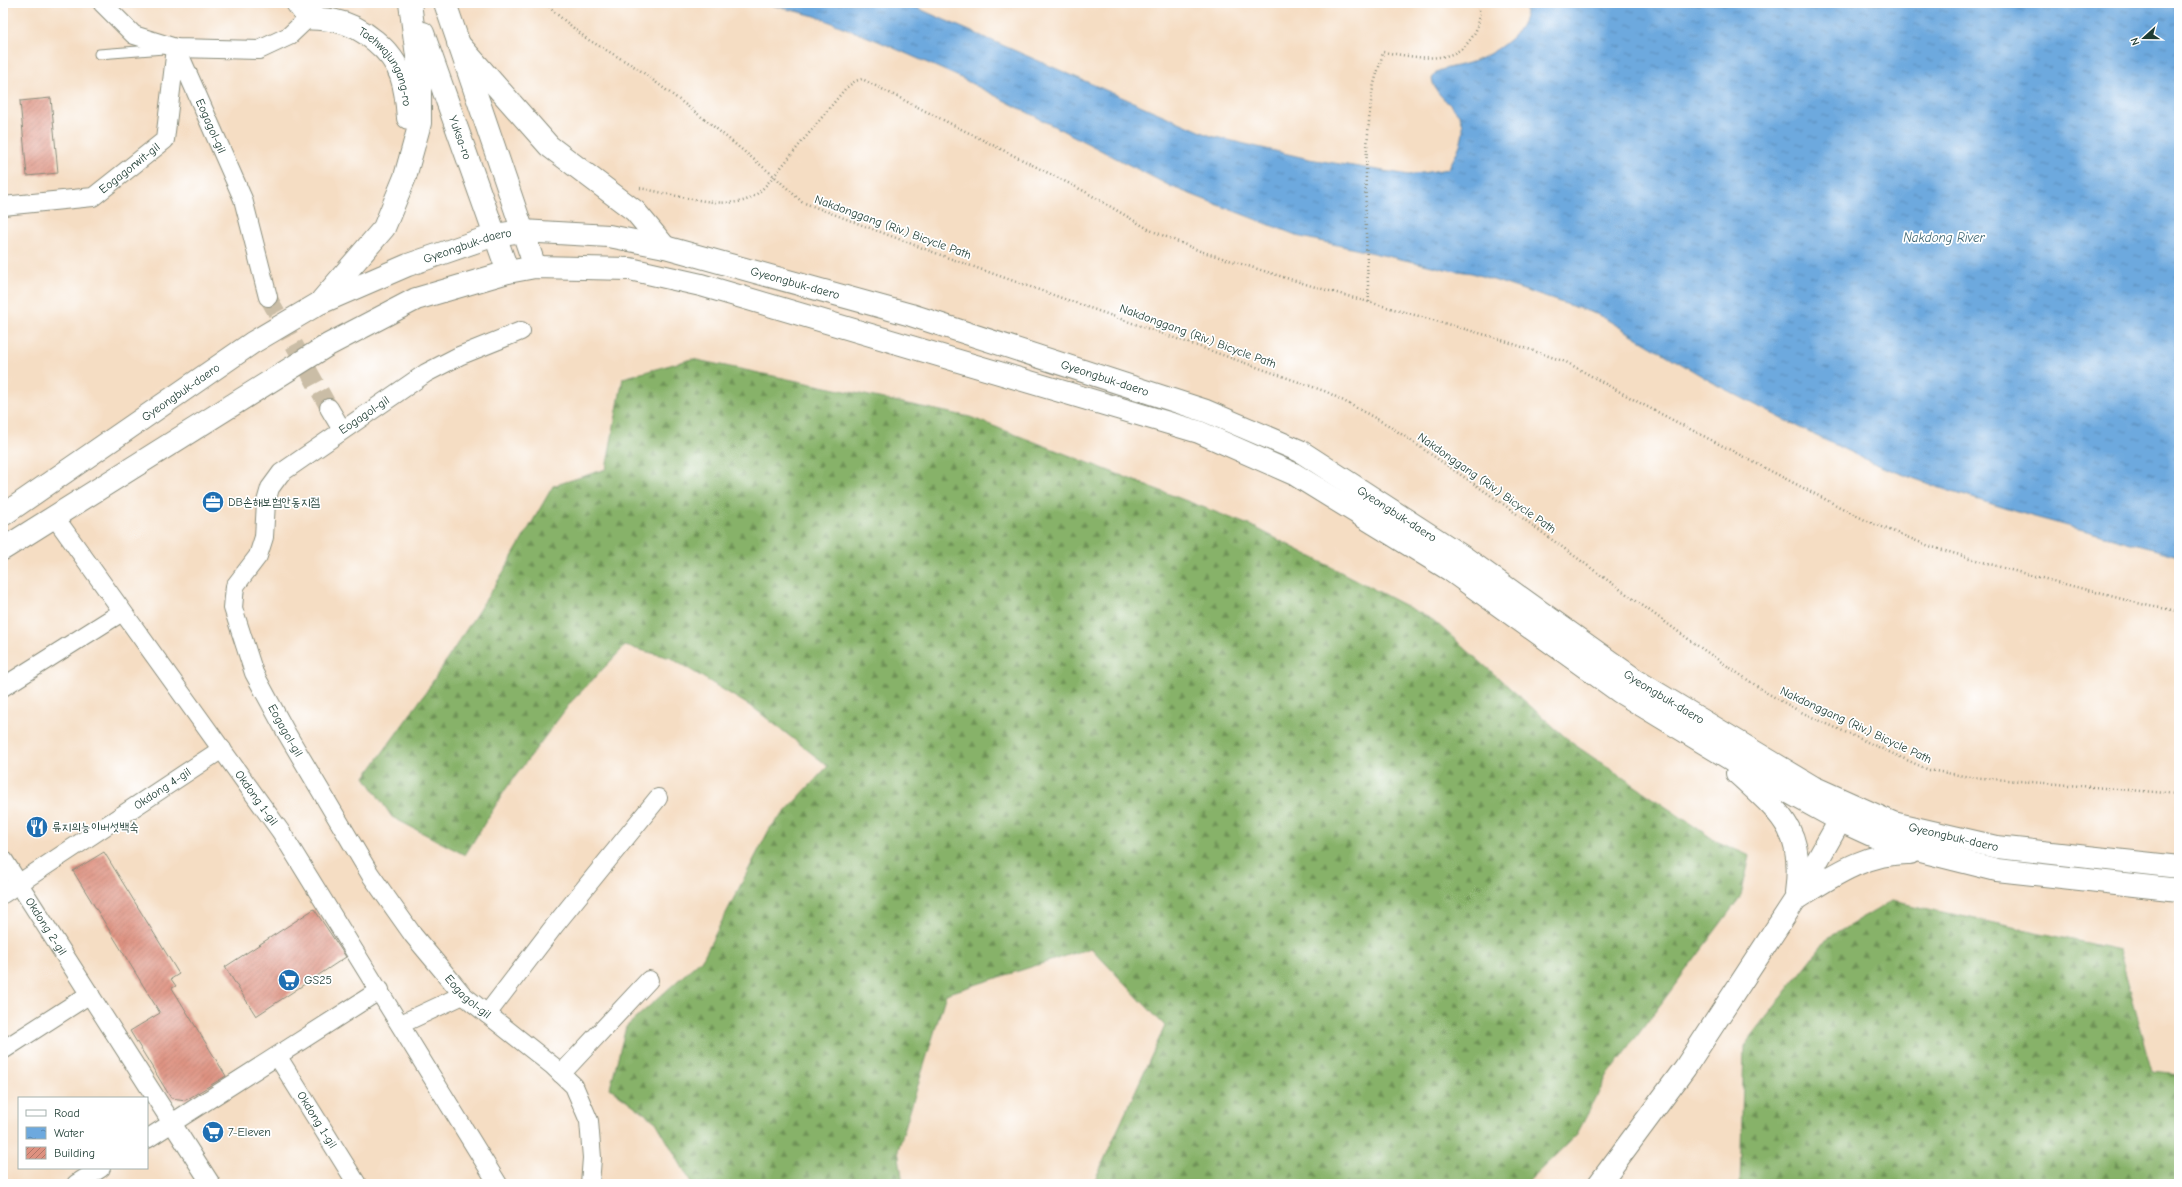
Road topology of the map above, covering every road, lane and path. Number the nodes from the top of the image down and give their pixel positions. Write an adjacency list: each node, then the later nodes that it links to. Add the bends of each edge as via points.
1 (102, 3): 8 (street, via 134,34)
2 (411, 3): 11 (street, via 420,79 420,123); 15 (street, Yuksa-ro)
3 (445, 3): 7 (street)
4 (547, 3): 10 (path, Nakdonggang (Riv.) Bicycle Path, via 587,39 637,68)
5 (1478, 3): 20 (path, via 1480,15 1477,31 1466,47 1453,54 1436,58 1383,52 1373,92 1366,163 1365,230)
6 (303, 10): 8 (street, via 289,36 259,50); 11 (street, Taehwajungang-ro, via 363,32 386,52 401,75 409,121)
7 (458, 43): 14 (street); 16 (street, via 549,146 635,211)
8 (176, 48): 9 (lane); 13 (street, Eogagorwit-gil, via 165,140 93,197); 19 (street, Eogagol-gil, via 243,198)
9 (99, 54)
10 (774, 176): 12 (path, via 763,189 746,200 726,203); 20 (path, via 845,89 862,79 1084,191 1150,230 1200,251); 33 (path, Nakdonggang (Riv.) Bicycle Path, via 802,202 946,257 1328,392 1388,425 1480,488 1767,693 1803,713 1929,770 1970,777)
11 (405, 177): 21 (street, via 384,228)
12 (639, 188)
13 (3, 206)
14 (522, 231): 15 (street, Gyeongbuk-daero); 16 (street, Gyeongbuk-daero, via 608,236); 17 (street)
15 (495, 234): 18 (street, Yuksa-ro); 21 (street, Gyeongbuk-daero, via 408,265)
16 (665, 246): 35 (street, Gyeongbuk-daero, via 911,315 1206,411 1300,451 1465,558 1637,682 1813,787)
17 (534, 267): 18 (street, Gyeongbuk-daero); 31 (street, Gyeongbuk-daero, via 630,269 701,285 1199,432 1294,474 1450,570 1620,692)
18 (508, 272): 26 (street, Gyeongbuk-daero, via 416,299 328,345)
19 (268, 297)
20 (1369, 302): 28 (path, via 1494,337 1566,362 1864,520 1929,546 2126,600)
21 (318, 304): 25 (street, Gyeongbuk-daero, via 252,344)
22 (521, 331): 24 (street, Eogagol-gil, via 459,356 426,373)
23 (329, 408): 24 (street)
24 (342, 430): 46 (street, Eogagol-gil, via 281,473 270,488 266,502 264,537 258,556 234,586 233,608 254,673 370,874 413,935)
25 (3, 515)
26 (54, 516): 27 (street, Gyeongbuk-daero); 29 (street, Okdong 1-gil)
27 (3, 549)
28 (2179, 611)
29 (122, 612): 30 (street); 32 (street, Okdong 1-gil)
30 (3, 687)
31 (1707, 744): 35 (street, Gyeongbuk-daero); 42 (street, via 1777,810 1793,835 1798,878)
32 (222, 750): 39 (street, Okdong 4-gil); 44 (street, Okdong 1-gil, via 281,832)
33 (2179, 794)
34 (658, 798): 47 (street)
35 (1845, 812): 36 (street, Gyeongbuk-daero, via 1889,843); 38 (street, Gyeongbuk-daero, via 1997,847); 42 (street)
36 (1932, 854): 40 (street, Gyeongbuk-daero, via 1997,870); 42 (street, via 1896,853 1874,856 1841,872)
37 (3, 859): 39 (street, Okdong 2-gil)
38 (2179, 866)
39 (19, 884): 41 (street, Okdong 4-gil); 45 (street, Okdong 2-gil)
40 (2179, 890)
41 (3, 894)
42 (1795, 900): 60 (street, via 1685,1068)
43 (649, 980): 51 (street)
44 (380, 990): 48 (street, Okdong 1-gil); 50 (street)
45 (90, 994): 49 (street); 52 (street, Okdong 2-gil)
46 (463, 995): 47 (street, Eogagol-gil); 48 (street)
47 (487, 1014): 51 (street, Eogagol-gil)
48 (401, 1024): 58 (street, Okdong 1-gil)
49 (3, 1050)
50 (278, 1057): 52 (street); 57 (street, Okdong 1-gil)
51 (561, 1074): 59 (street, Eogagol-gil, via 574,1086 589,1121 592,1158)
52 (172, 1123): 53 (street); 56 (street, Okdong 2-gil)
53 (148, 1138)
54 (99, 1169): 55 (street)
55 (76, 1184)
56 (211, 1184)
57 (357, 1184)
58 (498, 1184)
59 (590, 1184)
60 (1599, 1184)

